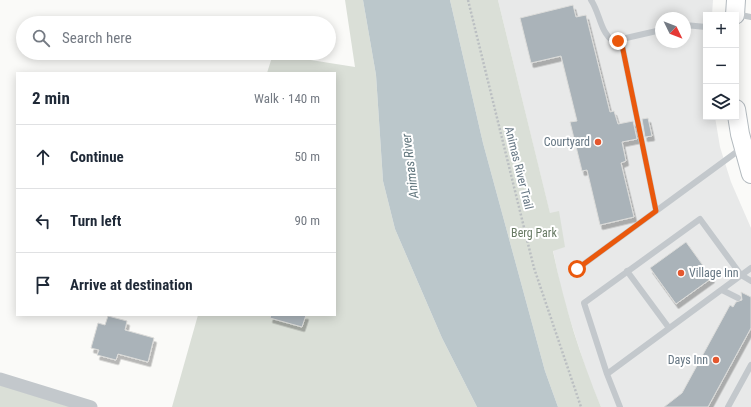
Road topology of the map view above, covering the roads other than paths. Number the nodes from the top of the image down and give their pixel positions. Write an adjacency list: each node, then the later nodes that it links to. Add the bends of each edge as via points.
1 (591, 0): 5 (lane, via 606,34 613,41)
2 (691, 26): 3 (lane)
3 (703, 27)
4 (655, 32): 5 (lane)
5 (621, 40): 9 (lane)
6 (738, 120): 7 (main road)
7 (743, 147): 8 (main road); 9 (lane)
8 (751, 171)
9 (656, 211): 11 (lane)
10 (751, 268): 13 (lane)
11 (577, 269)
12 (627, 271): 13 (lane, via 700,219); 17 (lane); 19 (lane, via 584,303)
13 (741, 275): 14 (lane); 15 (lane)
14 (751, 281)
15 (722, 290): 16 (lane); 17 (lane)
16 (738, 298)
17 (669, 328): 19 (lane)
18 (751, 365): 23 (lane)
19 (607, 374): 22 (lane)
20 (0, 379): 21 (street)
21 (91, 407)
22 (620, 407)
23 (728, 407)

